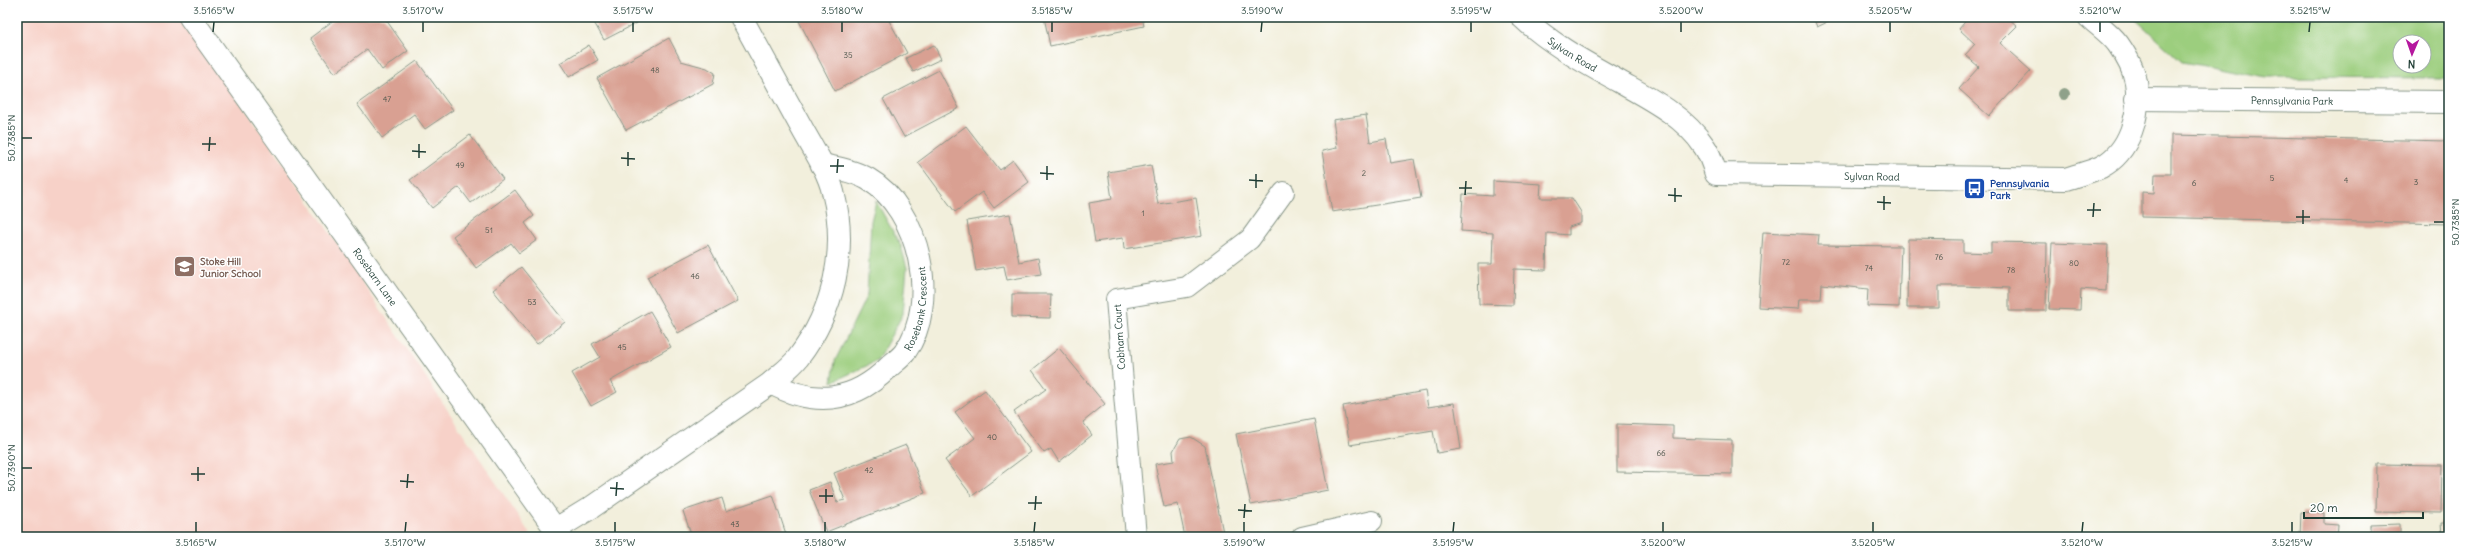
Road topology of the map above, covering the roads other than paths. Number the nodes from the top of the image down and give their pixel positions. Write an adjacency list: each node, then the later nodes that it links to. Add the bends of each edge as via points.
1 (190, 17): 11 (street, Rosebarn Lane)
2 (741, 17): 7 (street)
3 (1522, 17): 5 (street, Sylvan Road, via 1539,33 1574,56 1664,107 1704,145 1716,174 2066,179 2101,167 2120,151 2131,135)
4 (2089, 17): 5 (street, Sylvan Road, via 2117,42 2136,82)
5 (2136, 99): 6 (street, Pennsylvania Park)
6 (2449, 102)
7 (822, 165): 9 (street, via 833,191 839,248 837,274 818,326 797,359); 9 (street, Rosebank Crescent, via 867,178 880,187 908,221 918,250 921,277 921,305 917,326 905,352 878,378 856,393 831,398 809,398 789,393)
8 (1284, 192): 12 (lane, Cobham Court, via 1250,239 1188,287 1116,299)
9 (771, 383): 11 (street, via 592,507)
10 (1372, 521): 13 (lane)
11 (559, 533)
12 (1136, 537)
13 (1302, 537)

